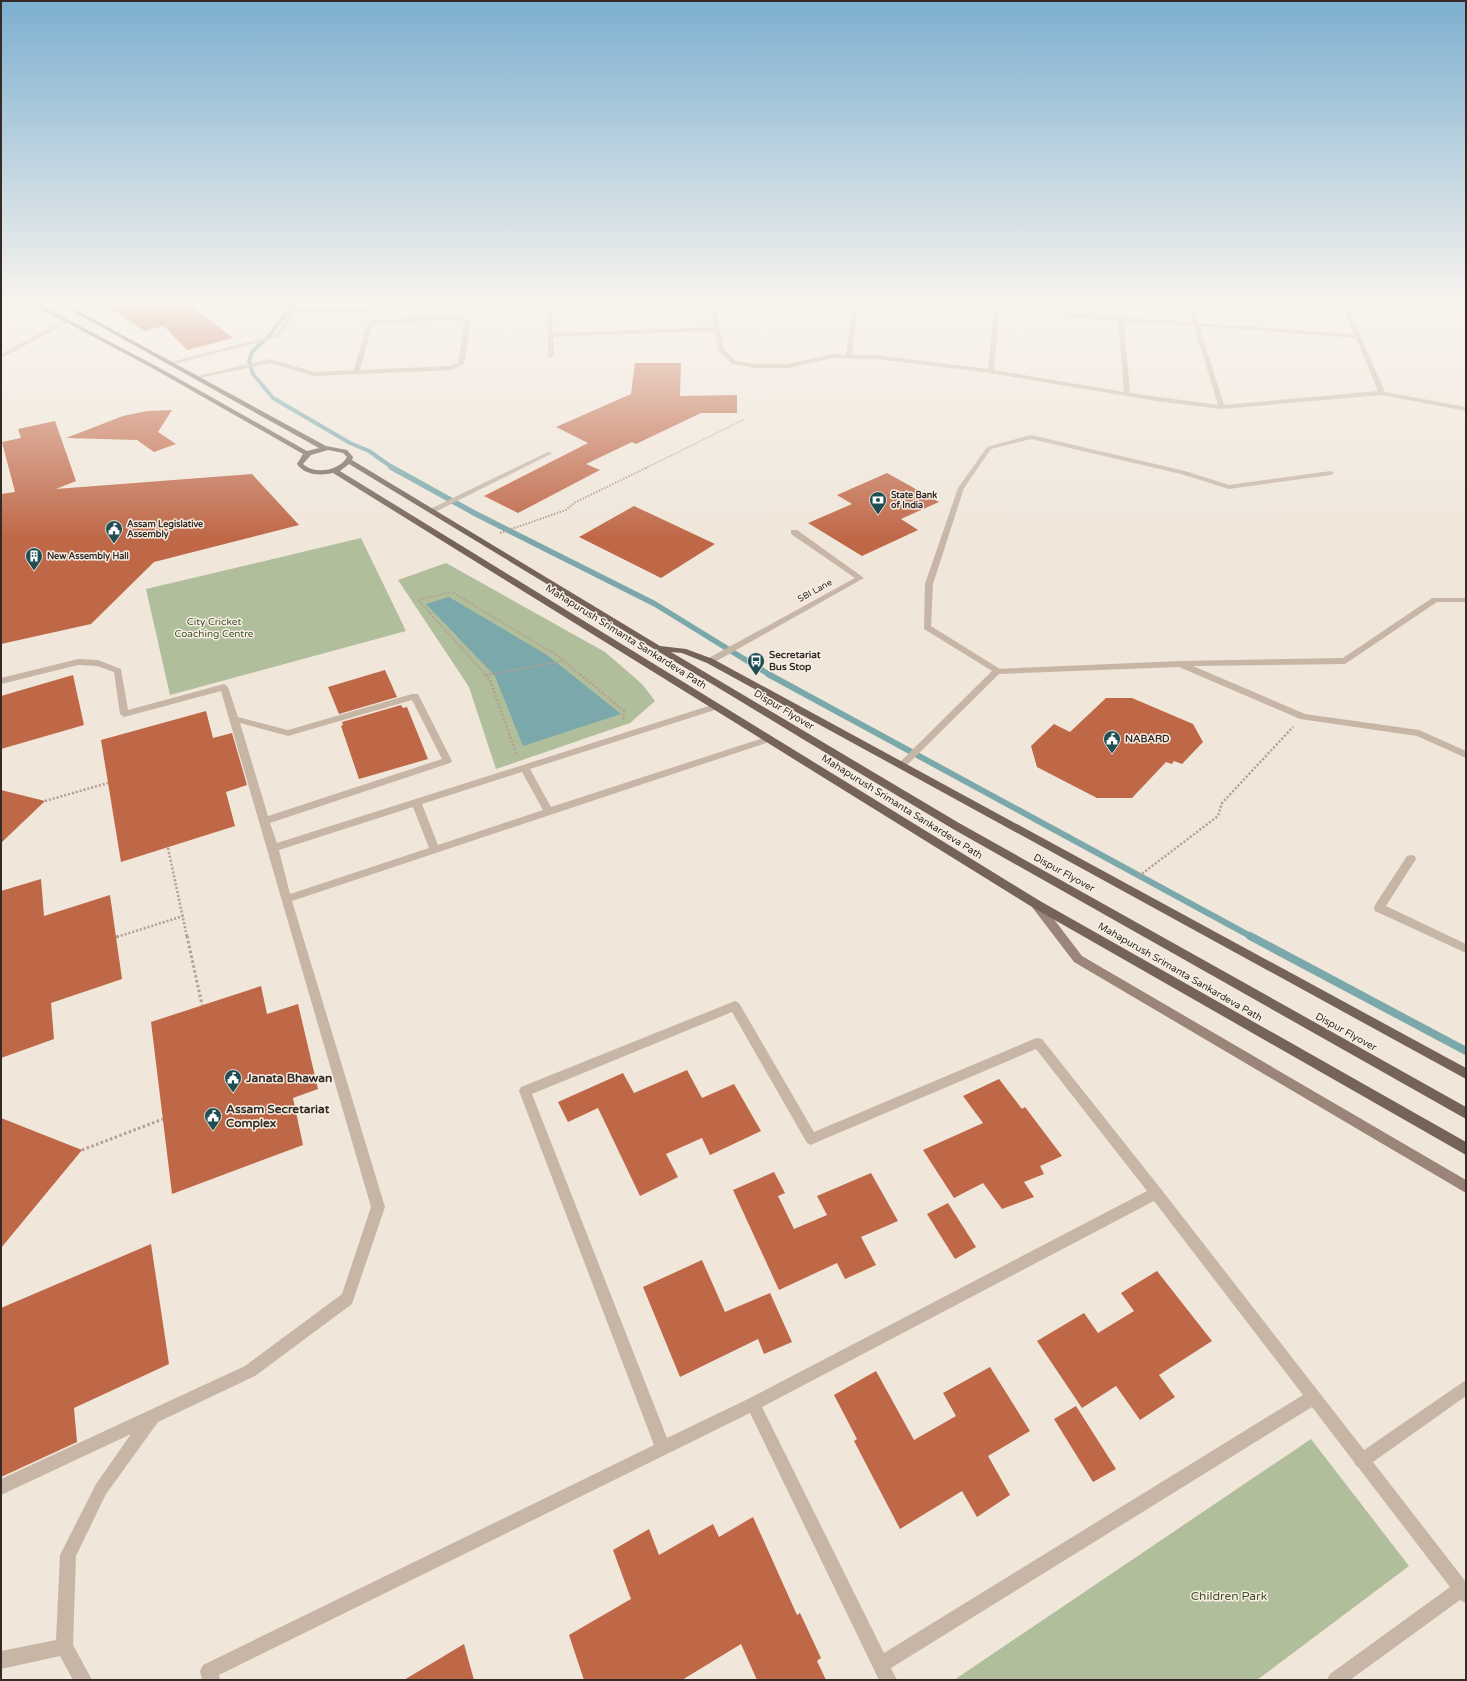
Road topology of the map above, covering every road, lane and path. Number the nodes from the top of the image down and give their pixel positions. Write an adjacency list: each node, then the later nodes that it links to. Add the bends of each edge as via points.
1 (180, 381): 14 (main road)
2 (204, 381): 12 (main road)
3 (1053, 381): 8 (street)
4 (1126, 381): 8 (street)
5 (1214, 381): 9 (street)
6 (1377, 381): 7 (street)
7 (1382, 393): 9 (street); 10 (street)
8 (1127, 394): 9 (street)
9 (1222, 407)
10 (1466, 409)
11 (745, 419): 20 (path, via 574,503 566,510)
12 (326, 448): 14 (main road); 15 (main road, Mahapurush Srimanta Sankardeva Path, via 345,451 350,457)
13 (550, 453): 18 (street)
14 (307, 454): 16 (main road, via 300,464 306,470)
15 (349, 461): 16 (main road); 18 (main road, Mahapurush Srimanta Sankardeva Path)
16 (334, 470): 29 (main road, Mahapurush Srimanta Sankardeva Path)
17 (1331, 472): 26 (street, via 1229,486 1183,472 1031,437 989,448 961,488 929,584 927,627)
18 (432, 510): 22 (main road, Mahapurush Srimanta Sankardeva Path)
19 (794, 532): 24 (street, SBI Lane, via 860,578)
20 (500, 533)
21 (1466, 600): 25 (street, via 1435,600 1345,661)
22 (654, 647): 24 (main road, Mahapurush Srimanta Sankardeva Path, via 683,652); 55 (main road, Dispur Flyover, via 957,826)
23 (564, 661): 27 (path); 27 (path, via 452,592 418,600); 32 (path, via 624,711)
24 (710, 661): 36 (main road, Mahapurush Srimanta Sankardeva Path)
25 (1180, 664): 26 (street); 30 (street)
26 (997, 672): 36 (street)
27 (486, 675): 35 (path, via 518,758)
28 (1, 681): 31 (street, via 78,662 98,663 118,671 124,714 224,687)
29 (715, 706): 33 (main road, Mahapurush Srimanta Sankardeva Path); 37 (street)
30 (1302, 717): 34 (street, via 1418,733); 47 (path, via 1222,803 1218,816)
31 (234, 719): 42 (street); 42 (street, via 288,732 415,696 447,761)
32 (623, 721)
33 (769, 739): 41 (street); 49 (main road, Mahapurush Srimanta Sankardeva Path)
34 (1466, 755)
35 (511, 760)
36 (905, 762): 54 (main road, Mahapurush Srimanta Sankardeva Path)
37 (524, 767): 40 (street); 41 (street)
38 (108, 783): 39 (path)
39 (45, 801)
40 (416, 802): 44 (street); 45 (street)
41 (549, 812): 45 (street)
42 (265, 821): 44 (street)
43 (168, 848): 50 (path)
44 (273, 848): 48 (street)
45 (435, 850): 48 (street)
46 (1411, 859): 52 (street, via 1379,908)
47 (1138, 877)
48 (286, 899): 64 (street, via 378,1207 347,1299 250,1371)
49 (1036, 904): 57 (main road, Mahapurush Srimanta Sankardeva Path); 59 (main road, via 1078,959)
50 (183, 916): 51 (path); 53 (path)
51 (116, 938)
52 (1466, 949)
53 (202, 1005)
54 (1466, 1074)
55 (1466, 1113)
56 (163, 1119): 58 (path)
57 (1466, 1149)
58 (82, 1150)
59 (1466, 1187)
60 (1156, 1193): 62 (street); 63 (street); 65 (street, via 1038,1043 811,1139 736,1006 525,1091)
61 (1466, 1387): 66 (street)
62 (1312, 1398): 66 (street); 71 (street)
63 (753, 1404): 65 (street); 71 (street)
64 (152, 1417): 67 (street); 69 (street, via 101,1488 68,1555)
65 (663, 1448): 73 (street, via 209,1672)
66 (1361, 1461): 68 (street)
67 (1, 1487)
68 (1464, 1592): 75 (street)
69 (64, 1647): 70 (street); 72 (street)
70 (1, 1660)
71 (881, 1665): 74 (street)
72 (83, 1680)
73 (211, 1680)
74 (888, 1680)
75 (1336, 1680)

